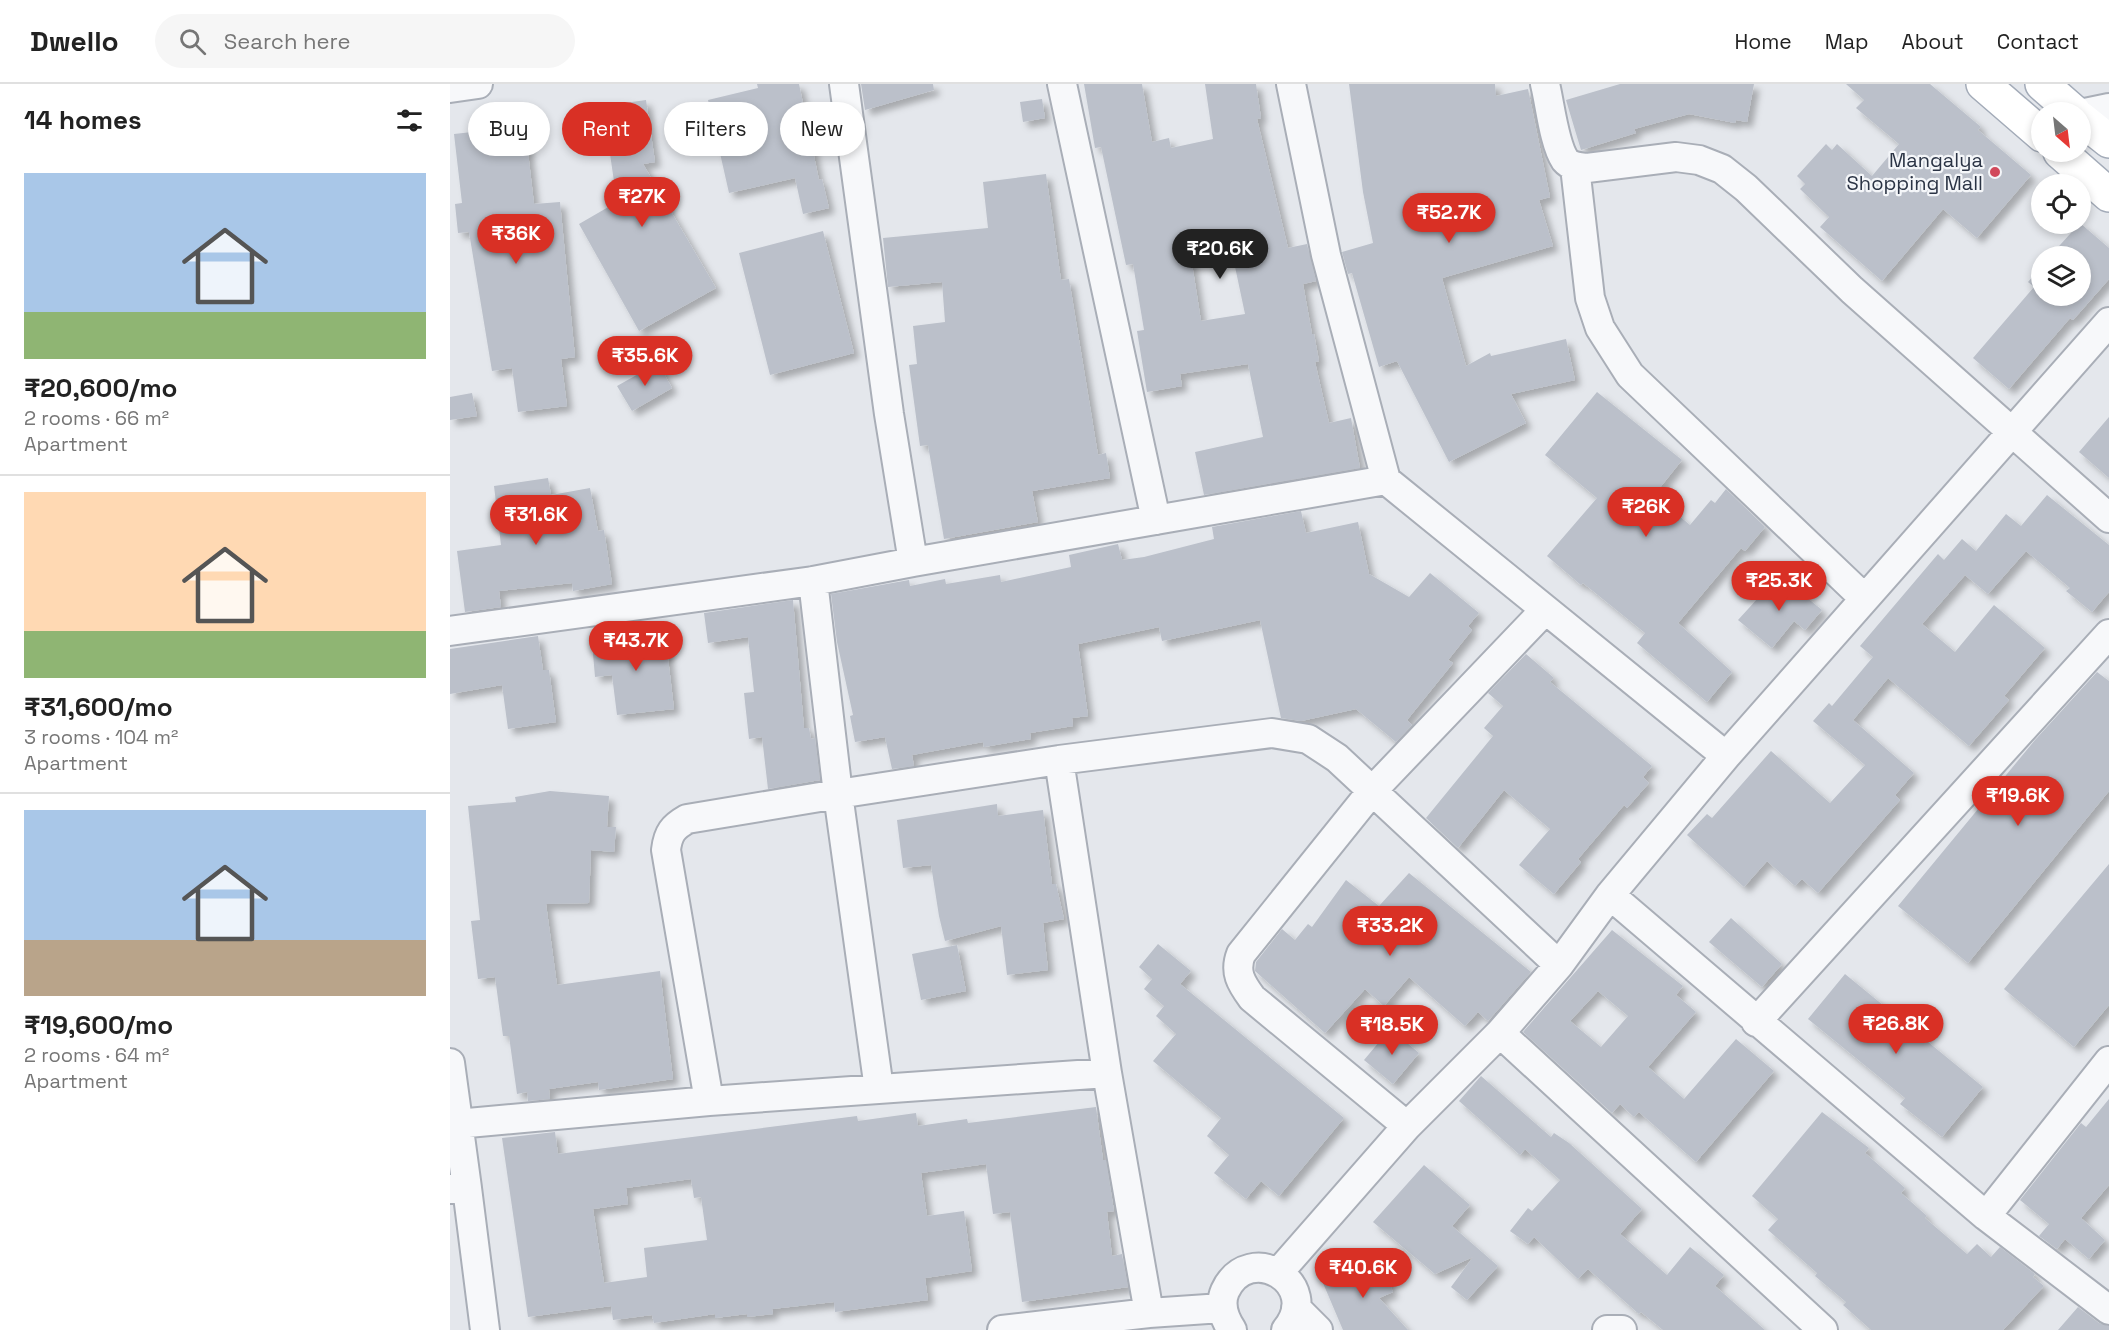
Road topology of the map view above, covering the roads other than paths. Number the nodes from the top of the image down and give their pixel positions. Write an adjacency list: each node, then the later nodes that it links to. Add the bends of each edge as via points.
1 (844, 84): 21 (street)
2 (1062, 84): 20 (street)
3 (1291, 84): 18 (street, via 1326,255)
4 (1545, 84): 14 (street, via 1560,150)
5 (1983, 84): 10 (main road)
6 (2042, 84): 7 (main road)
7 (2063, 102)
8 (2109, 108): 9 (street)
9 (2091, 113)
10 (2031, 125)
11 (2091, 125): 12 (main road)
12 (2109, 141)
13 (2071, 162): 15 (main road)
14 (1575, 167): 17 (street, via 1676,157 1722,169); 23 (street, via 1590,298 1612,350 1630,375)
15 (2109, 195)
16 (2109, 322): 17 (street)
17 (2011, 431): 19 (street); 23 (street)
18 (1386, 480): 20 (street); 24 (street)
19 (2109, 518)
20 (1156, 520): 21 (street)
21 (913, 562): 22 (street)
22 (813, 581): 25 (street); 30 (street)
23 (1863, 597): 27 (street)
24 (1545, 610): 27 (street); 29 (street)
25 (450, 631)
26 (2109, 634): 33 (street)
27 (1726, 756): 31 (street)
28 (1059, 760): 29 (street, via 1272,733 1308,739 1337,758); 30 (street); 37 (street)
29 (1372, 791): 32 (street); 41 (street, via 1241,954 1237,966 1239,978 1252,998)
30 (838, 794): 38 (street); 39 (street, via 687,819 674,826 667,836 666,850)
31 (1610, 895): 32 (street); 33 (street)
32 (1559, 965): 34 (street)
33 (1756, 1022): 43 (street)
34 (1500, 1034): 41 (street); 54 (street)
35 (2109, 1060): 43 (street)
36 (450, 1063): 40 (street)
37 (1107, 1073): 38 (street); 46 (street)
38 (879, 1089): 39 (street)
39 (709, 1101): 40 (street)
40 (457, 1124): 42 (street)
41 (1407, 1126): 44 (street)
42 (459, 1189): 49 (street)
43 (1986, 1216): 45 (street)
44 (1279, 1272): 47 (street, via 1252,1268 1239,1273 1224,1294); 48 (street, via 1294,1289)
45 (2109, 1310)
46 (1149, 1313): 47 (street); 50 (street)
47 (1227, 1319)
48 (1291, 1319): 51 (street)
49 (485, 1330)
50 (1002, 1330)
51 (1318, 1330)
52 (1607, 1330): 53 (street)
53 (1622, 1330)
54 (1823, 1330)

